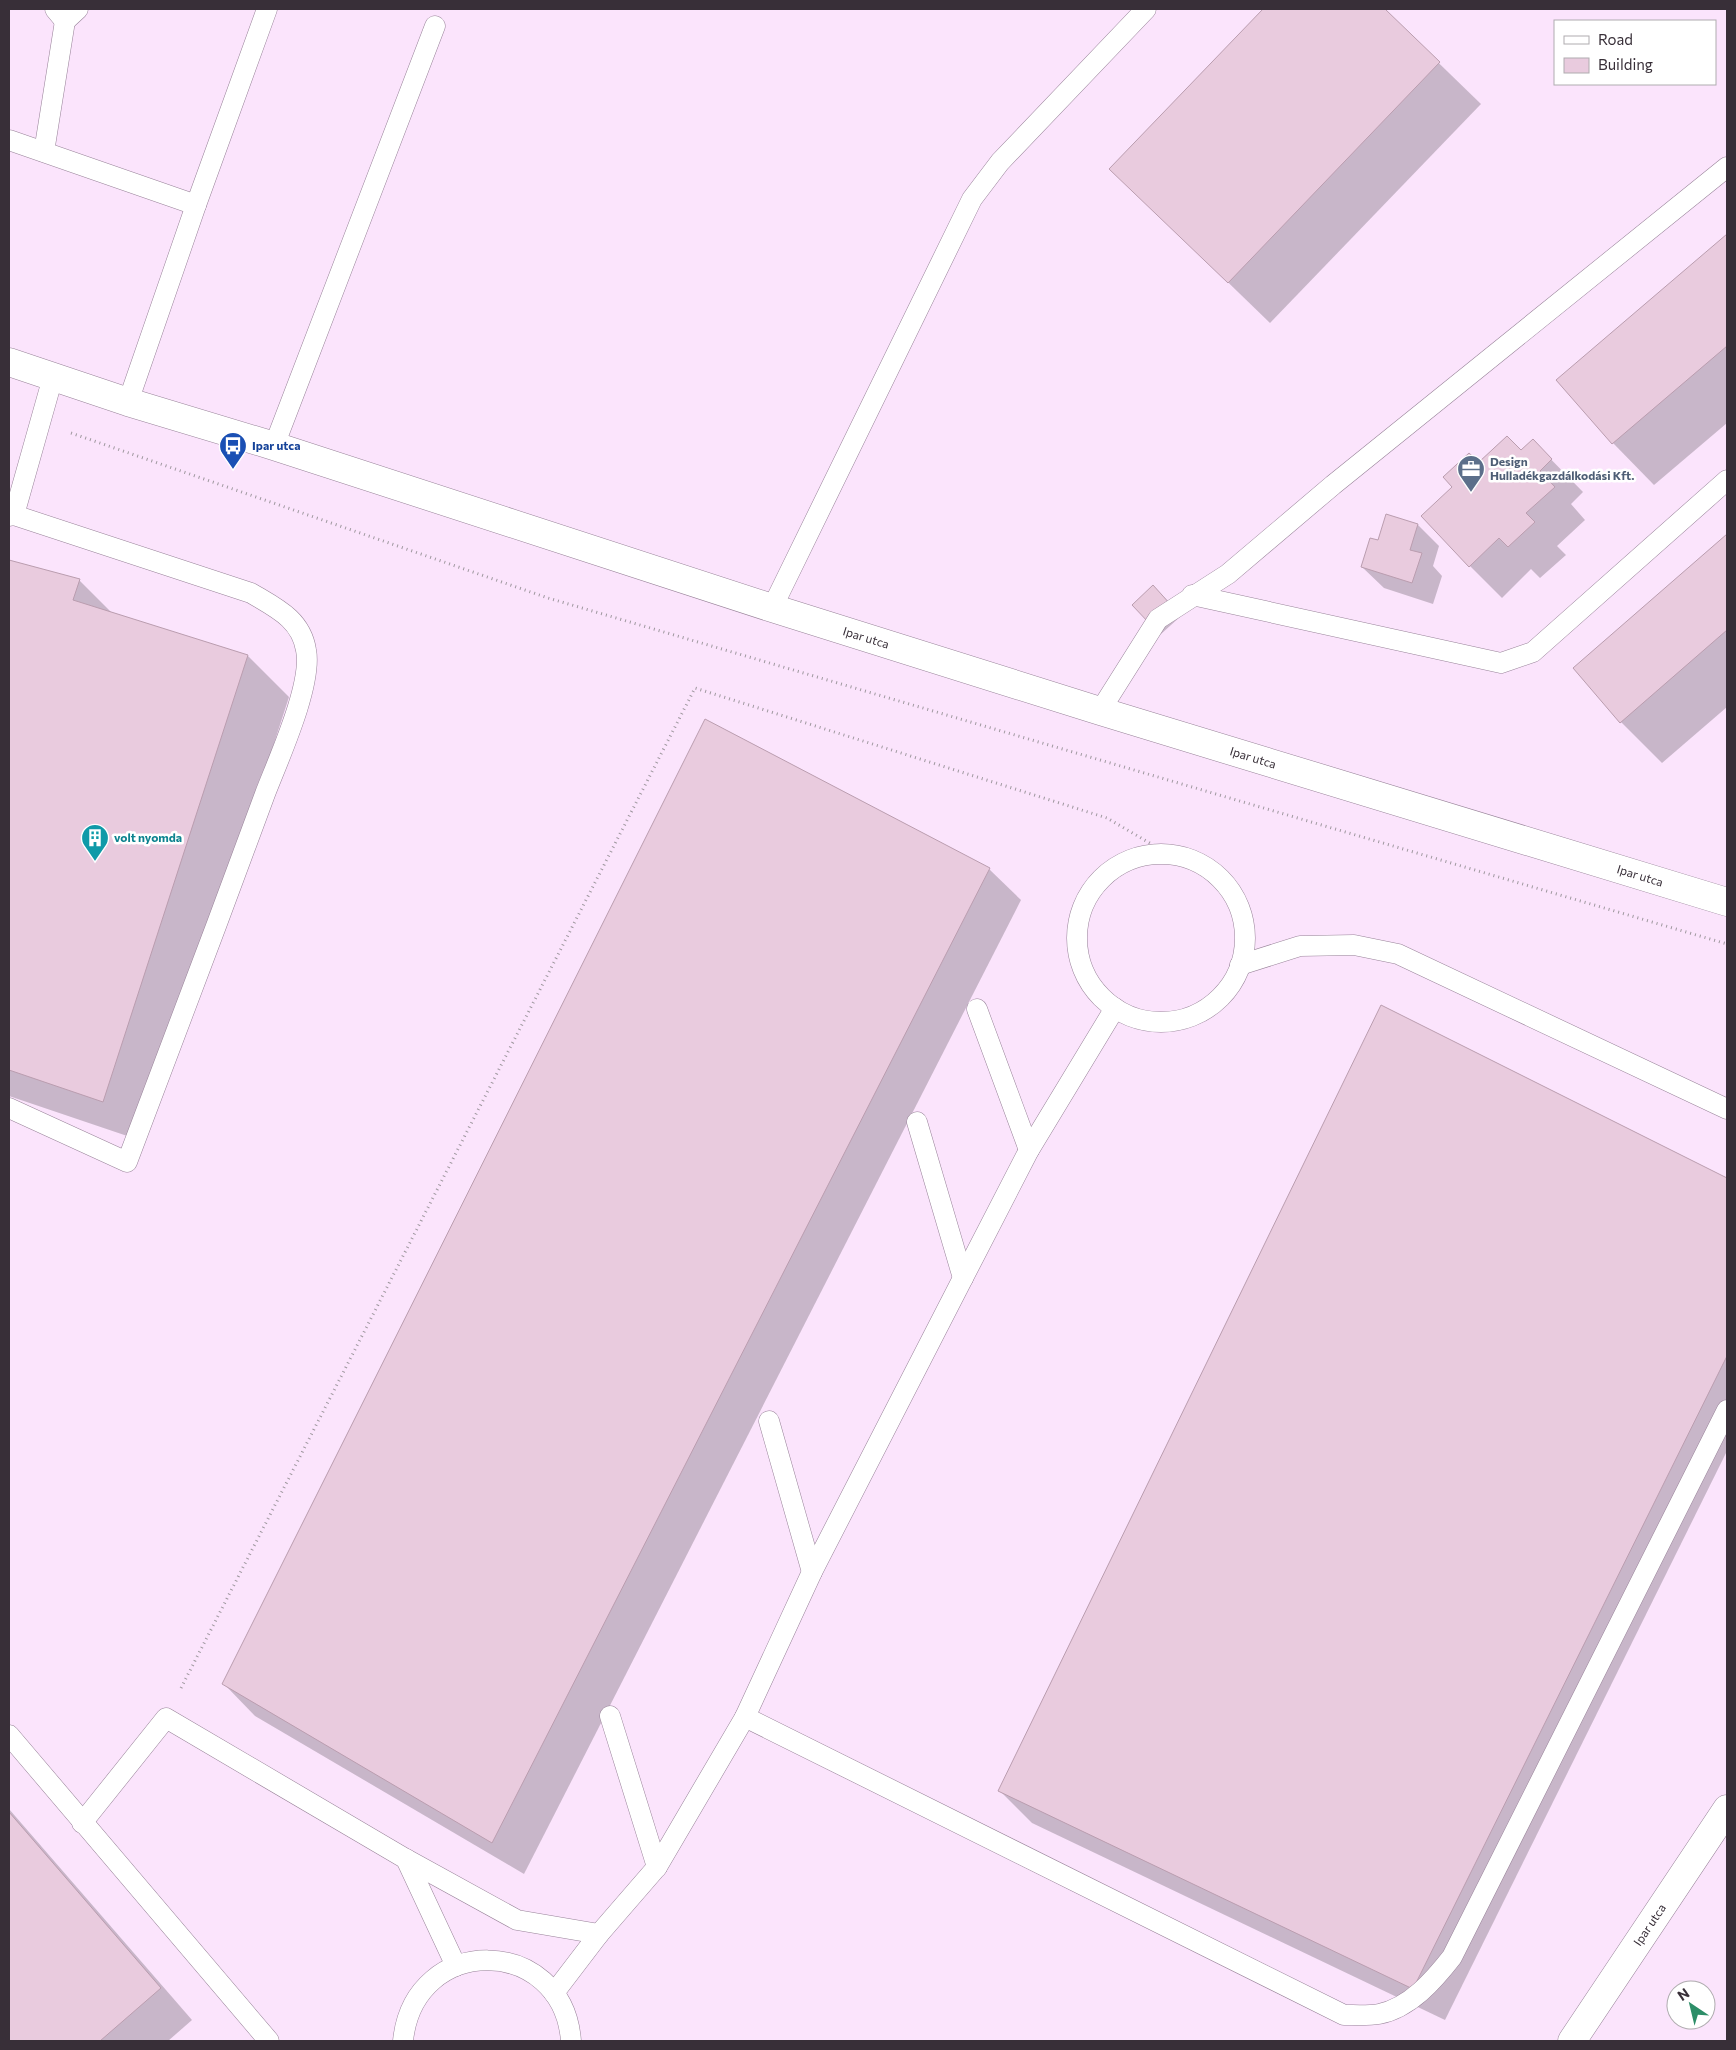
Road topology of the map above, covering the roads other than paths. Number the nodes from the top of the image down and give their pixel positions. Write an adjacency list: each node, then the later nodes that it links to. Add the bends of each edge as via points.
1 (267, 9): 8 (lane)
2 (1146, 9): 16 (lane, via 1000,162 972,199)
3 (66, 13): 6 (lane)
4 (435, 26): 12 (lane)
5 (9, 140): 6 (lane)
6 (44, 152): 8 (lane)
7 (1727, 167): 15 (lane, via 1333,485 1228,574)
8 (196, 205): 11 (lane)
9 (9, 362): 10 (street, Ipar utca)
10 (53, 377): 11 (street, Ipar utca); 14 (lane)
11 (128, 402): 12 (street, Ipar utca)
12 (274, 446): 16 (street, Ipar utca)
13 (1727, 480): 15 (lane, via 1533,652 1501,663)
14 (11, 516): 22 (lane, via 251,593 296,624 306,650 307,674 127,1162)
15 (1192, 595): 17 (lane, via 1158,619)
16 (772, 608): 17 (street, Ipar utca)
17 (1100, 712): 18 (street, Ipar utca)
18 (1727, 902)
19 (1240, 965): 20 (lane, via 1218,999 1182,1019 1154,1021); 20 (lane, via 1245,938 1242,918 1235,899 1218,877 1190,859 1170,854 1143,856 1117,866 1096,885 1082,909 1077,936 1081,964 1094,989); 23 (lane, via 1300,946 1354,945 1398,954)
20 (1115, 1008): 25 (lane)
21 (977, 1009): 25 (lane)
22 (9, 1108)
23 (1727, 1109)
24 (917, 1122): 26 (lane)
25 (1029, 1150): 26 (lane)
26 (963, 1278): 29 (lane)
27 (1727, 1410): 31 (lane, via 1452,1957 1434,1980 1409,2001 1380,2014 1344,2015)
28 (769, 1421): 29 (lane)
29 (812, 1572): 31 (lane)
30 (610, 1716): 36 (lane)
31 (746, 1717): 36 (lane)
32 (9, 1735): 34 (lane)
33 (1727, 1808): 43 (street, Ipar utca)
34 (82, 1824): 35 (lane, via 166,1718); 40 (lane)
35 (406, 1858): 37 (lane, via 517,1920); 38 (lane)
36 (657, 1866): 37 (lane)
37 (599, 1934): 39 (lane)
38 (456, 1966): 39 (lane, via 482,1960 510,1963 534,1975); 41 (lane, via 443,1972 422,1991 408,2015)
39 (554, 1993): 42 (lane, via 566,2017)
40 (269, 2041)
41 (403, 2041)
42 (571, 2041)
43 (1572, 2041)

